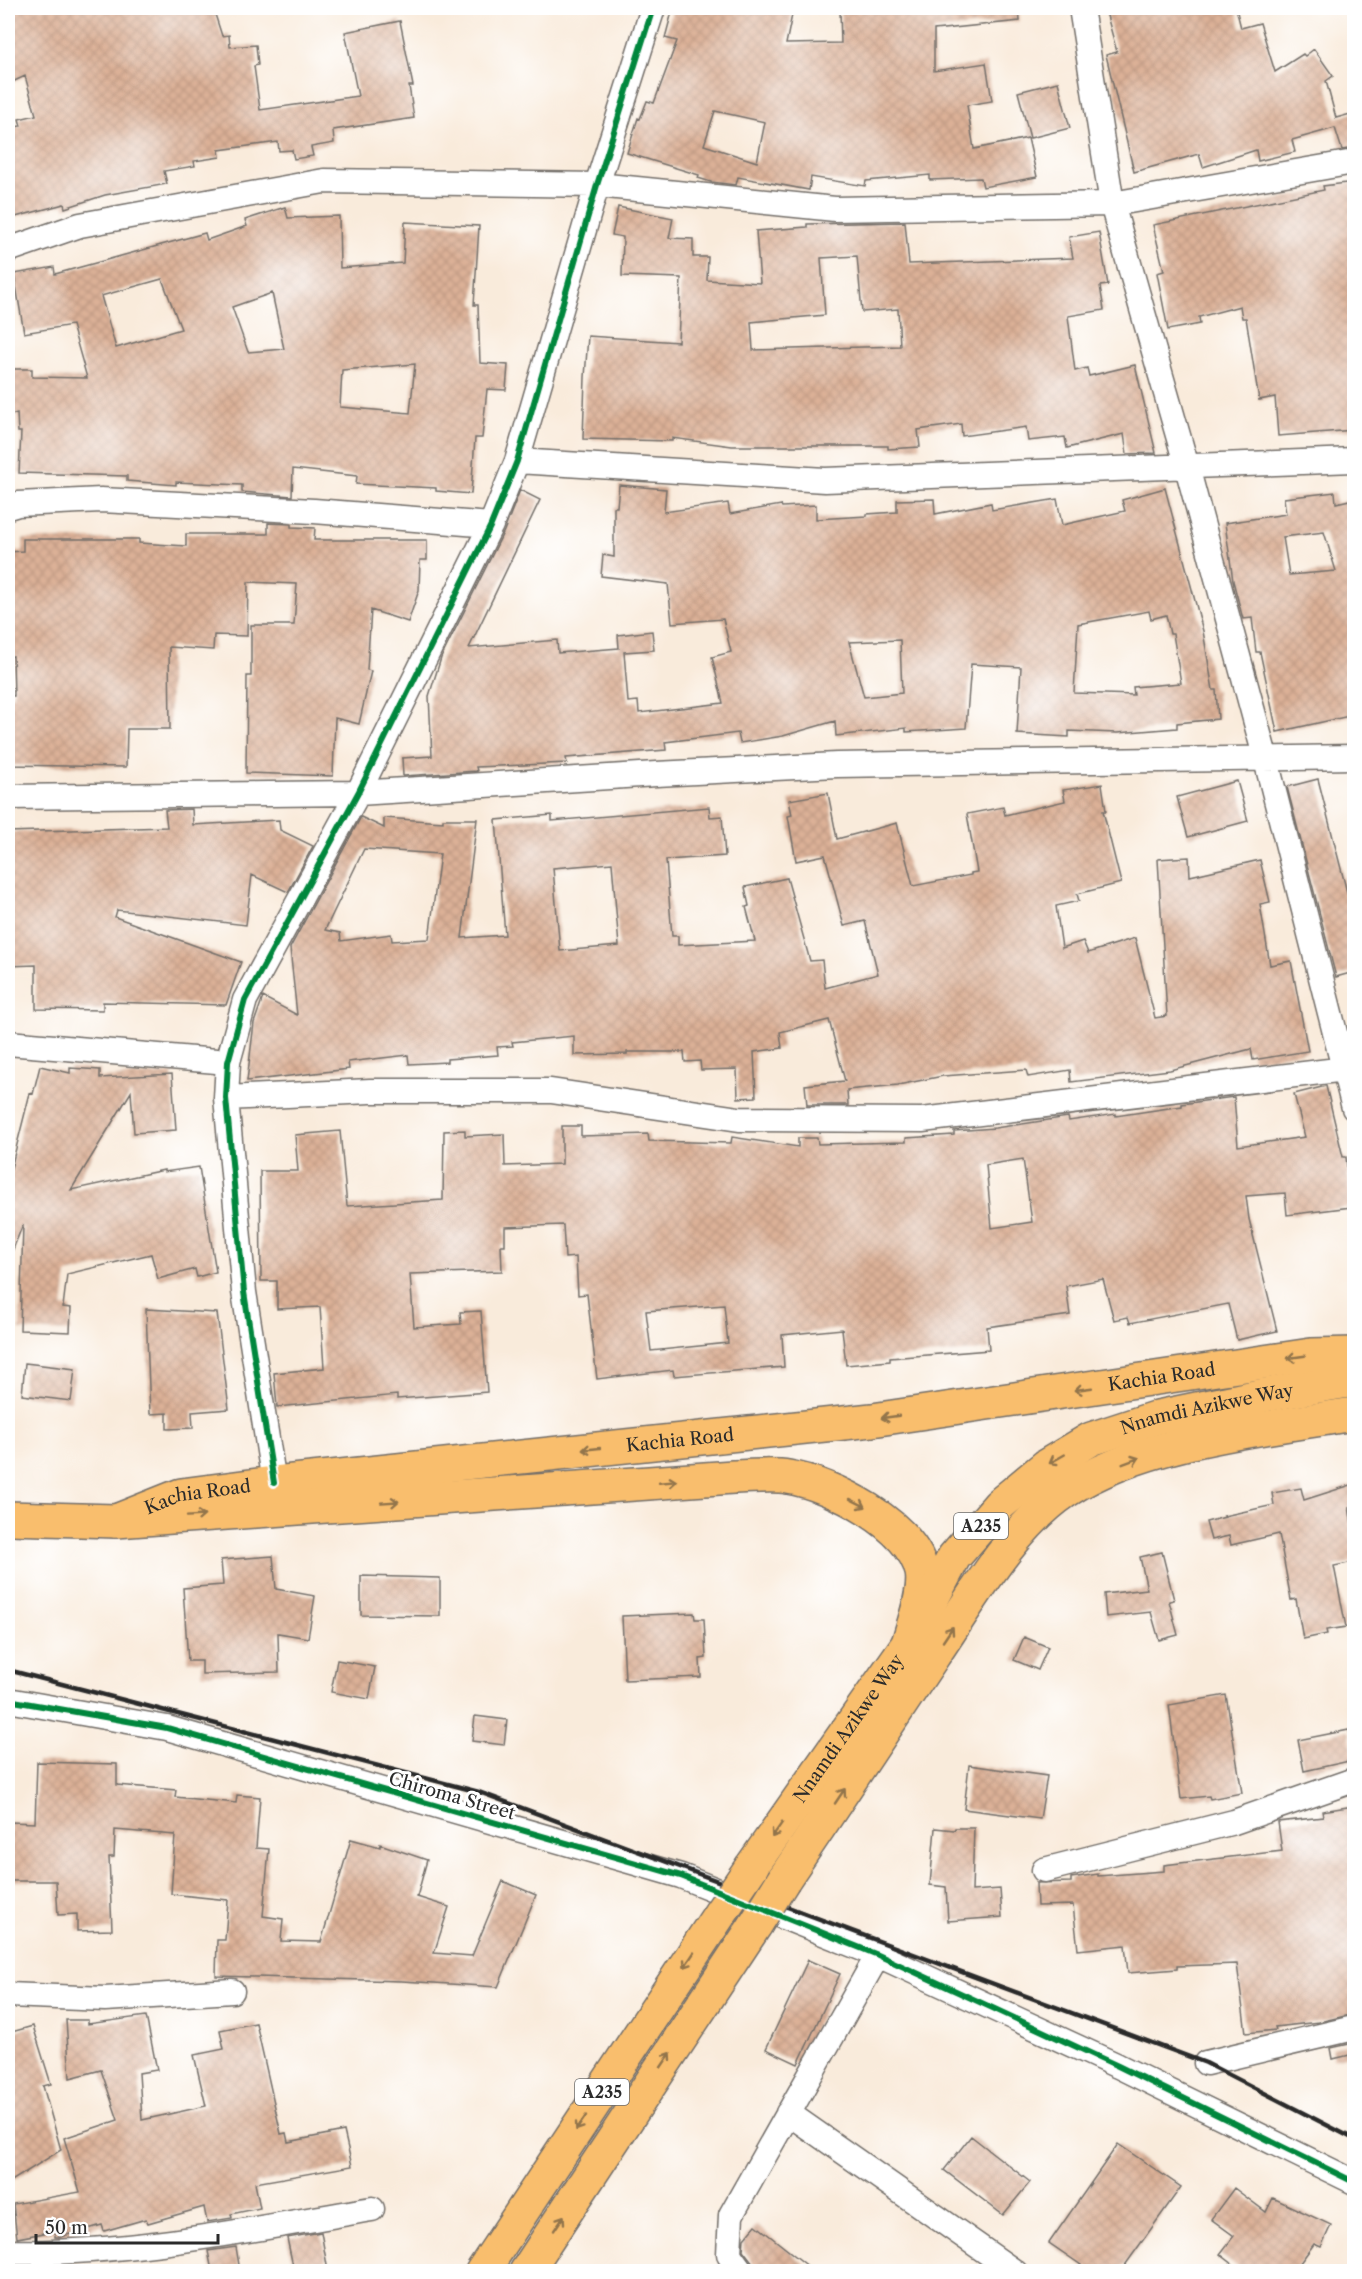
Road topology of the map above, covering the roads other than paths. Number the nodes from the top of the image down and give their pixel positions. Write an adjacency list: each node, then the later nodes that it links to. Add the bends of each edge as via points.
1 (653, 8): 4 (street)
2 (1081, 8): 5 (street)
3 (1354, 162): 5 (street)
4 (597, 185): 5 (street, via 835,209); 6 (street, via 324,181 80,225); 8 (street)
5 (1112, 204): 9 (street)
6 (8, 250)
7 (1354, 460): 9 (street)
8 (517, 461): 9 (street, via 825,480); 11 (street)
9 (1186, 466): 13 (street)
10 (8, 507): 11 (street, via 100,500)
11 (491, 525): 14 (street)
12 (1354, 757): 13 (street)
13 (1266, 760): 14 (street, via 837,765); 18 (street)
14 (358, 793): 15 (street); 17 (street, via 245,1000)
15 (8, 797)
16 (8, 1043): 17 (street)
17 (228, 1062): 19 (street)
18 (1349, 1068): 19 (street, via 922,1120 739,1119 551,1091 370,1091); 20 (street)
19 (226, 1098): 24 (street, via 244,1292)
20 (1354, 1108)
21 (1354, 1354): 24 (main road, Kachia Road, one-way to 24, via 1311,1355 861,1421)
22 (1354, 1380): 27 (main road, Nnamdi Azikwe Way / A235, one-way to 27, via 1158,1417 1090,1439 1046,1466 999,1505 954,1557)
23 (1354, 1414): 42 (main road, A235, one-way to 23, bridge, via 982,1584 1022,1530 1066,1491 1149,1454 1266,1428)
24 (274, 1483): 26 (main road, Kachia Road, via 181,1495)
25 (8, 1518): 26 (main road, Kachia Road)
26 (116, 1521): 27 (main road, one-way to 27, via 787,1476 824,1487 866,1507 893,1528 911,1550 921,1570 922,1585)
27 (908, 1644): 41 (main road, Nnamdi Azikwe Way / A235, one-way to 41, bridge, via 752,1866)
28 (8, 1700): 31 (street, Chiroma Street, via 167,1728 681,1876)
29 (1354, 1780): 30 (street, via 1234,1822)
30 (1044, 1870)
31 (878, 1955): 36 (street); 37 (street, Chiroma Street, via 1119,2066)
32 (232, 1991): 33 (street, via 105,1999)
33 (8, 1995)
34 (1354, 2028): 35 (street)
35 (1206, 2062)
36 (788, 2113): 43 (street, via 731,2215 729,2254); 44 (street)
37 (1354, 2182)
38 (372, 2209): 40 (street)
39 (8, 2252): 40 (street)
40 (36, 2262)
41 (482, 2271)
42 (526, 2271)
43 (742, 2271)
44 (1015, 2271)

